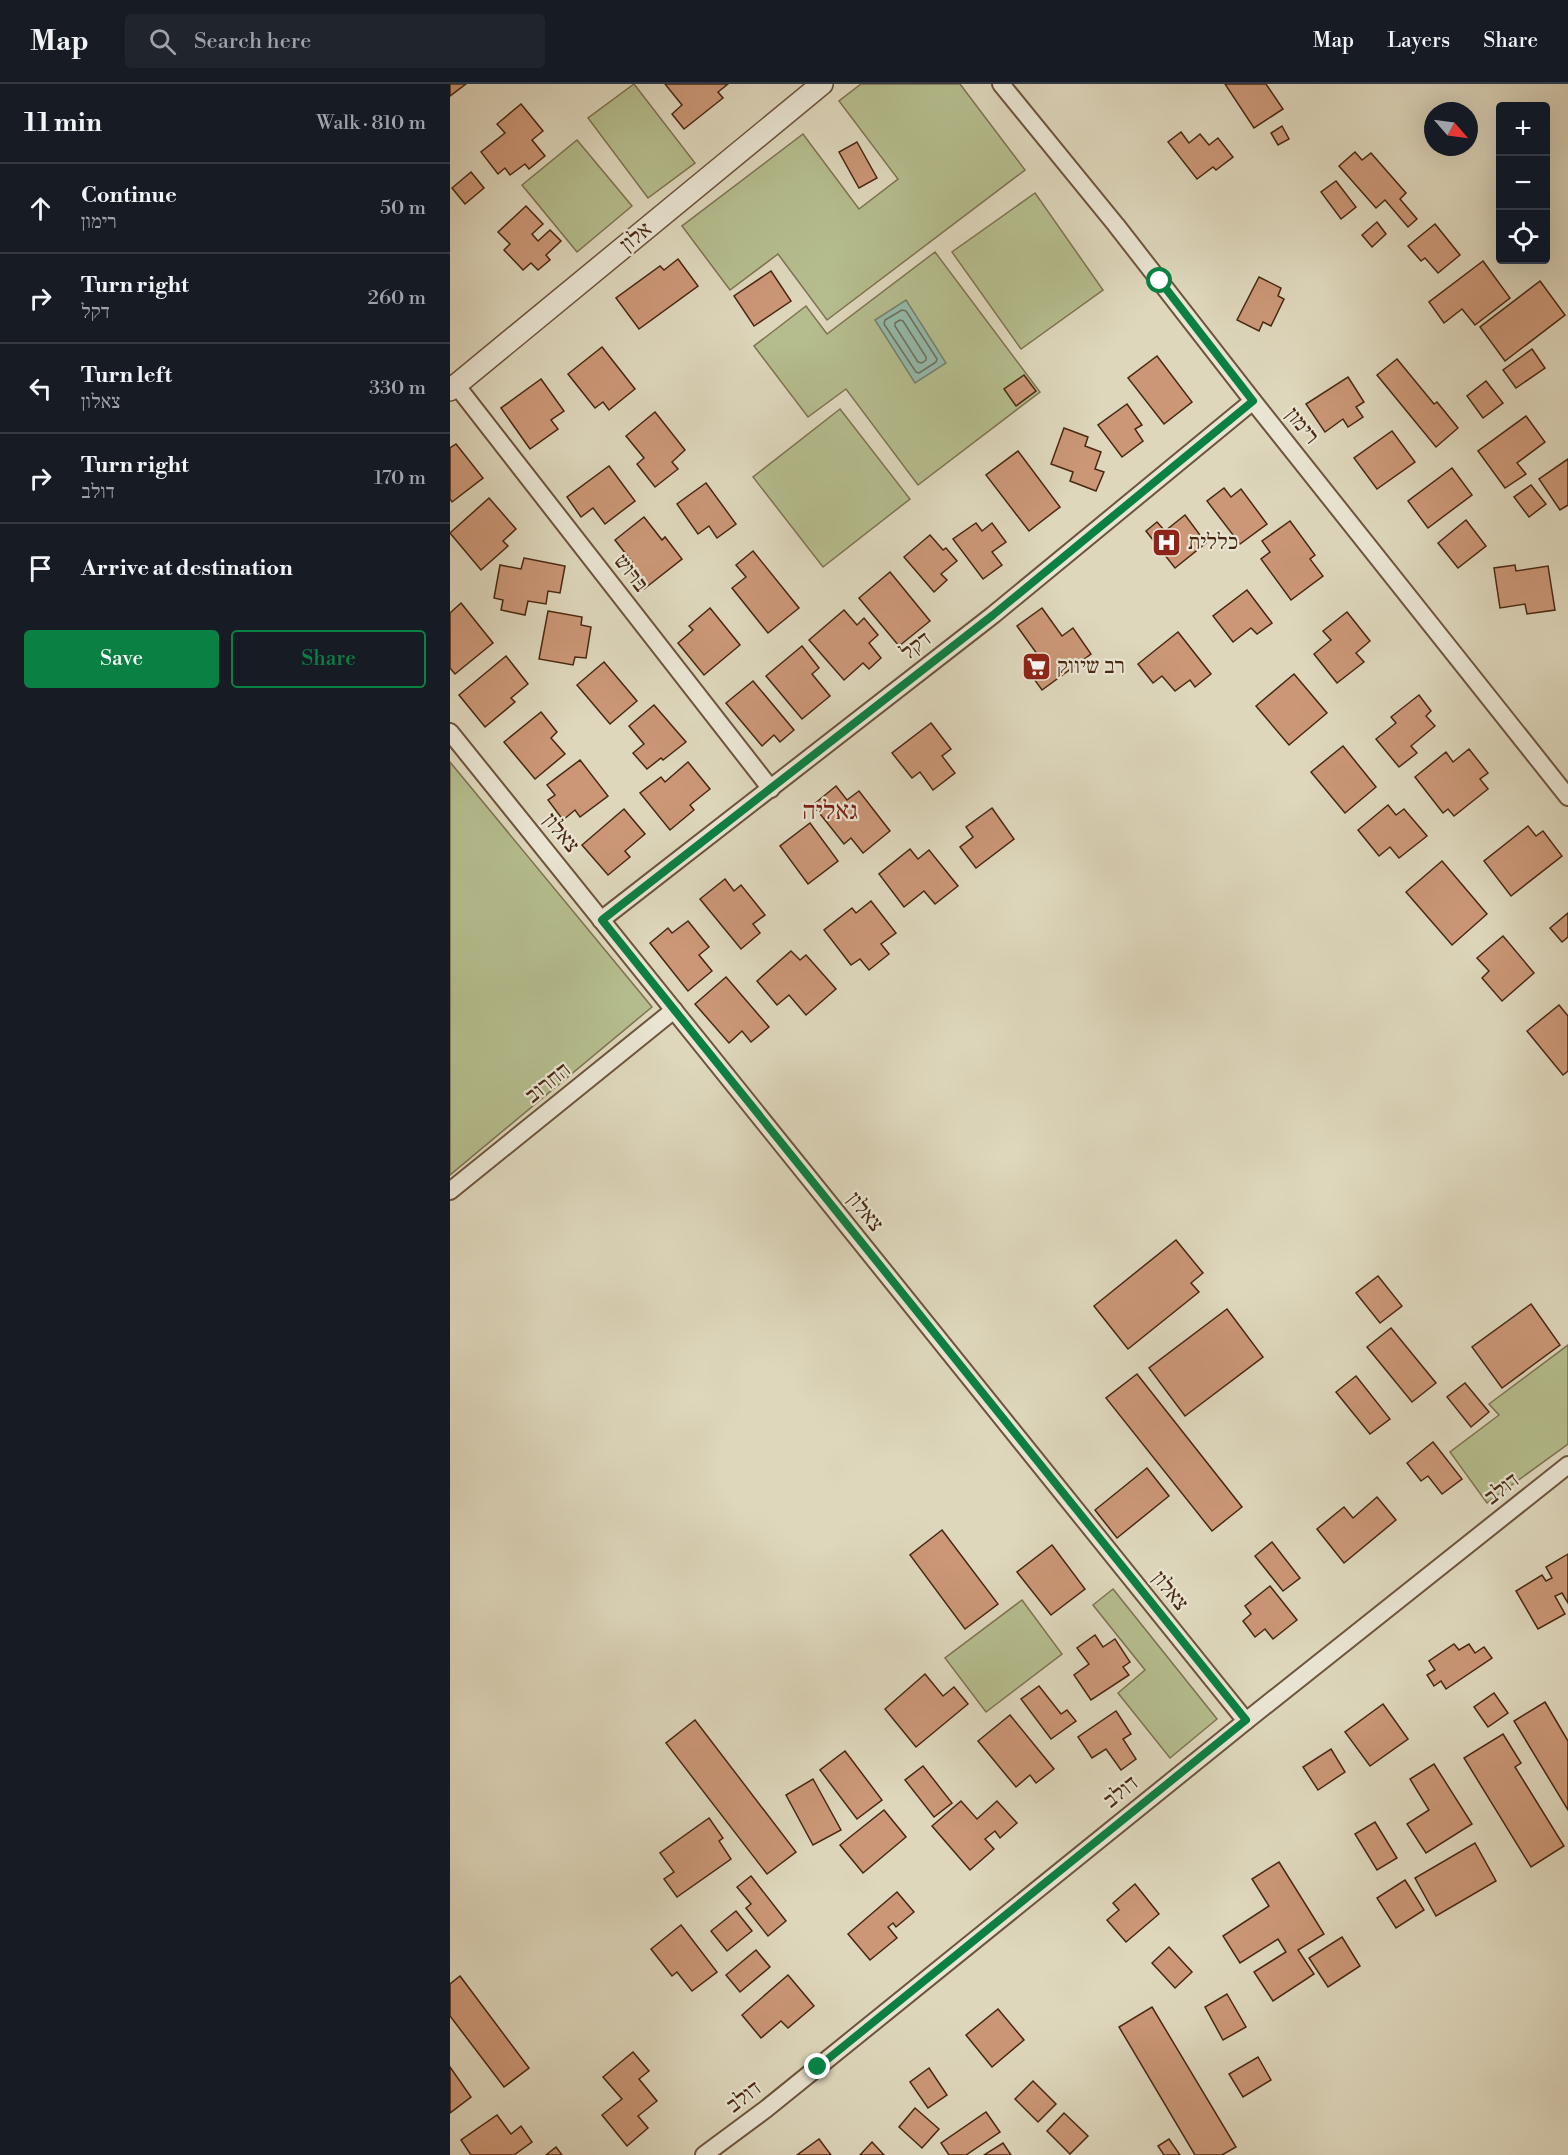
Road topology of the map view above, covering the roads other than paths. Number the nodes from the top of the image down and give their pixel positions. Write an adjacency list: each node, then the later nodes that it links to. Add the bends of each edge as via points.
1 (822, 84): 3 (street, אלון)
2 (1001, 84): 4 (street, רימון)
3 (453, 387): 6 (street, ברוש)
4 (1253, 401): 6 (street, דקל, via 993,615); 7 (street, רימון)
5 (450, 732): 8 (street, צאלון)
6 (771, 789): 8 (street, דקל)
7 (1568, 797)
8 (602, 920): 9 (street, צאלון)
9 (674, 1010): 10 (street, החרוב); 12 (street, צאלון)
10 (450, 1191)
11 (1568, 1465): 12 (street, דולב)
12 (1246, 1720): 13 (street, דולב)
13 (704, 2155)

